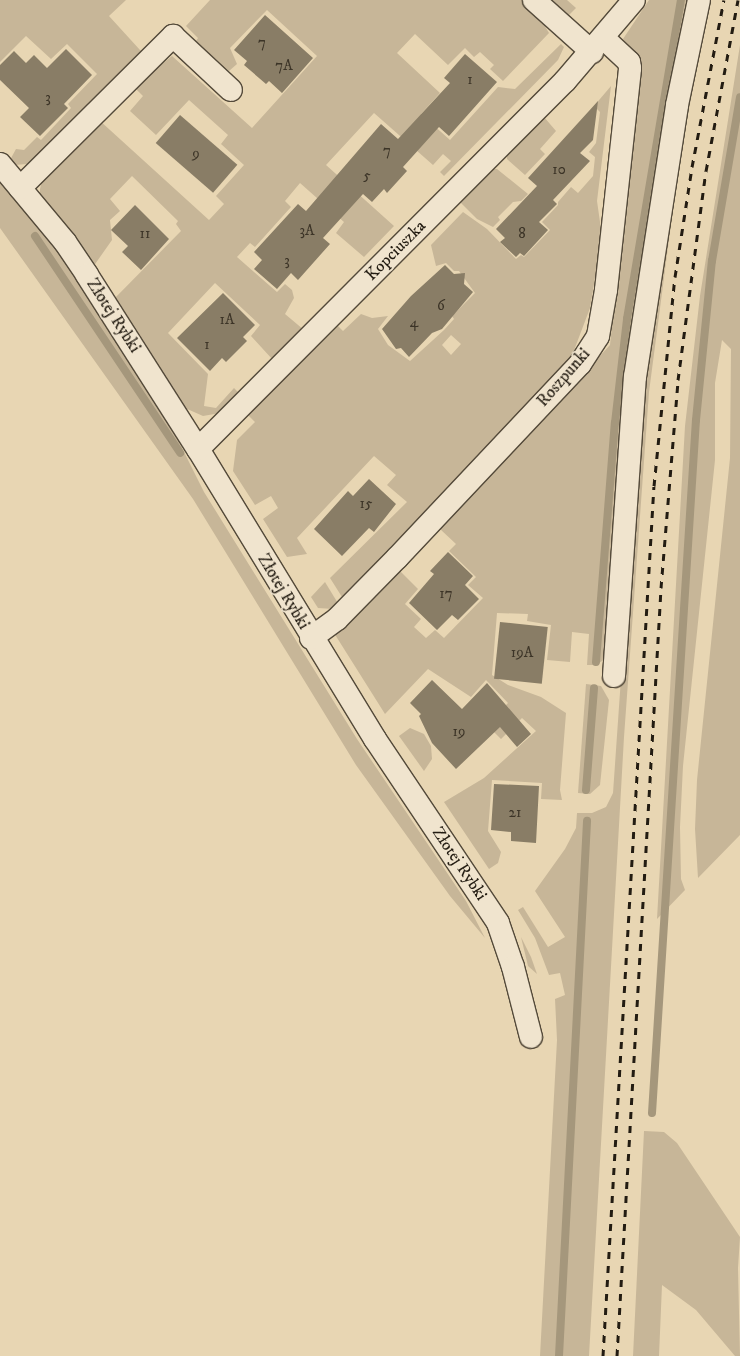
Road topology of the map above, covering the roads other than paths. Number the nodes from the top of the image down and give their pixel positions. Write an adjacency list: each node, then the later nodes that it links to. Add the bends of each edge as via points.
1 (534, 0): 4 (street, Roszpunki)
2 (634, 0): 4 (street, Kopciuszka)
3 (699, 0): 10 (street, via 677,105 635,378)
4 (598, 45): 8 (street, Kopciuszka); 9 (street, Roszpunki, via 629,62 630,68 606,290 598,336 580,364 397,558 337,619)
5 (231, 90): 7 (street, via 173,36)
6 (0, 164): 7 (street, Złotej Rybki)
7 (20, 188): 8 (street, Złotej Rybki, via 65,242)
8 (198, 449): 9 (street, Złotej Rybki)
9 (311, 638): 11 (street, Złotej Rybki, via 498,923 513,967)
10 (614, 676)
11 (530, 1038)

